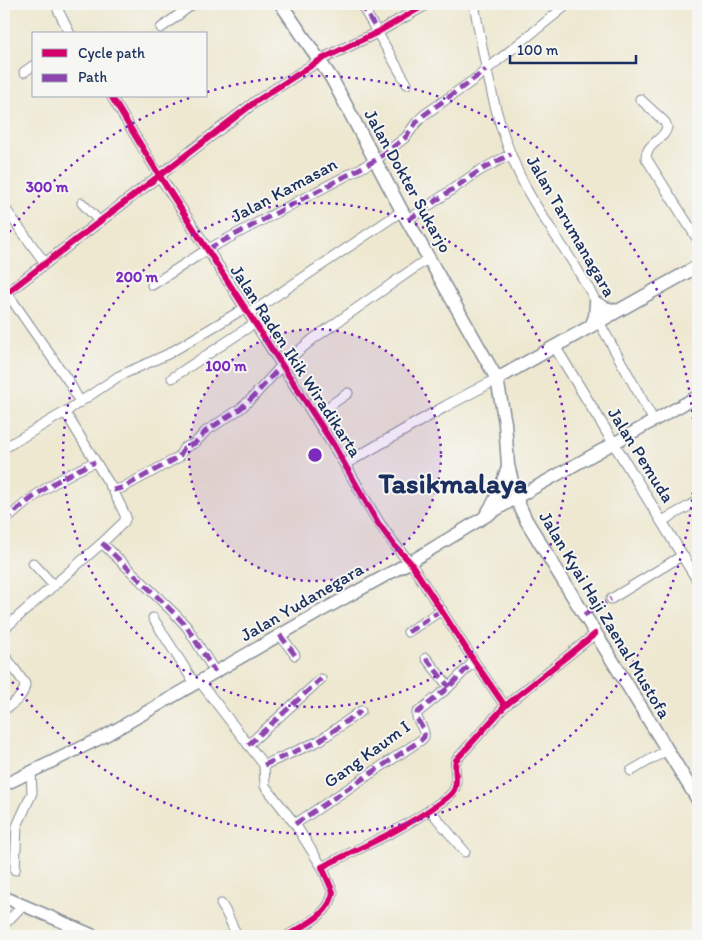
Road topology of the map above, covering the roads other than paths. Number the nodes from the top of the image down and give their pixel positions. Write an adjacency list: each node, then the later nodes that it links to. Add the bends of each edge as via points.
1 (58, 4): 9 (street)
2 (193, 4): 8 (street)
3 (281, 4): 11 (main road, Jalan Dokter Sukarjo)
4 (361, 4): 10 (street)
5 (427, 4): 10 (street)
6 (474, 4): 13 (street, Jalan Tarumanagara)
7 (568, 4): 13 (street, Jalan Kamasan)
8 (161, 28)
9 (69, 32)
10 (378, 32): 11 (street); 15 (street)
11 (320, 60): 19 (main road, Jalan Dokter Sukarjo); 20 (street, via 255,102)
12 (32, 66): 14 (street)
13 (486, 70): 18 (street, Jalan Tarumanagara); 19 (street, Jalan Kamasan, via 424,115 406,138)
14 (24, 72)
15 (407, 84)
16 (112, 98): 20 (street)
17 (640, 100): 25 (street, via 667,127 647,150 646,158)
18 (511, 154): 23 (street); 32 (street, Jalan Tarumanagara, via 528,192)
19 (376, 160): 23 (main road, Jalan Dokter Sukarjo); 26 (street, Jalan Kamasan)
20 (159, 175): 24 (street); 26 (street, Jalan Raden Ikik Wiradikarta)
21 (82, 203): 24 (street)
22 (4, 207): 28 (street)
23 (405, 215): 27 (main road, Jalan Dokter Sukarjo); 34 (street)
24 (100, 222): 28 (street)
25 (698, 240)
26 (208, 249): 30 (street, Jalan Kamasan); 34 (street, Jalan Raden Ikik Wiradikarta)
27 (430, 257): 37 (street, via 313,339); 39 (main road, Jalan Dokter Sukarjo)
28 (45, 263): 31 (street)
29 (698, 266): 33 (main road)
30 (152, 285)
31 (5, 294): 42 (street)
32 (596, 303): 33 (main road); 35 (main road)
33 (618, 311): 35 (main road)
34 (250, 315): 37 (street, Jalan Raden Ikik Wiradikarta); 38 (street); 42 (street, via 119,376)
35 (598, 322): 36 (main road); 45 (street)
36 (555, 347): 39 (main road); 46 (street, Jalan Pemuda)
37 (283, 364): 44 (street, Jalan Raden Ikik Wiradikarta); 51 (street, via 240,409 184,448 179,458)
38 (172, 378)
39 (497, 379): 49 (street); 50 (main road, Jalan Kyai Haji Zaenal Mustofa)
40 (348, 393): 44 (street)
41 (698, 396): 45 (main road, Jalan Yudanegara)
42 (80, 402): 43 (street)
43 (65, 412): 47 (street); 48 (street)
44 (315, 416): 49 (street, Jalan Raden Ikik Wiradikarta)
45 (654, 421): 46 (main road, Jalan Yudanegara)
46 (614, 444): 52 (main road, Jalan Yudanegara); 55 (street, Jalan Pemuda)
47 (4, 448)
48 (95, 462): 51 (street); 56 (street, via 38,492)
49 (345, 464): 59 (street, Jalan Raden Ikik Wiradikarta, via 378,523)
50 (508, 465): 52 (main road, Jalan Kyai Haji Zaenal Mustofa); 54 (main road, via 495,503)
51 (114, 490): 57 (street, via 126,519)
52 (516, 498): 54 (main road, Jalan Yudanegara); 68 (main road, Jalan Kyai Haji Zaenal Mustofa)
53 (698, 501): 55 (street)
54 (486, 515): 59 (main road, Jalan Yudanegara)
55 (662, 521): 58 (street, Jalan Pemuda)
56 (4, 522)
57 (102, 543): 62 (street); 74 (street, via 176,615)
58 (683, 555): 61 (street, Jalan Pemuda); 63 (street)
59 (410, 562): 64 (street); 69 (main road, Jalan Yudanegara)
60 (33, 564): 62 (street)
61 (698, 581)
62 (54, 586): 66 (street)
63 (611, 599)
64 (442, 610): 67 (street); 73 (street)
65 (153, 618): 76 (street)
66 (4, 629)
67 (408, 632)
68 (595, 634): 78 (street); 82 (main road, Jalan Kyai Haji Zaenal Mustofa)
69 (280, 635): 71 (street); 74 (main road, Jalan Yudanegara)
70 (4, 654): 79 (street, via 25,684 18,698)
71 (295, 655)
72 (426, 658): 77 (street)
73 (474, 661): 77 (street, Gang Kaum I); 78 (street)
74 (215, 672): 76 (main road, Jalan Yudanegara)
75 (321, 679): 81 (street)
76 (197, 683): 81 (street); 85 (main road, Jalan Yudanegara, via 104,737)
77 (449, 687): 89 (street, Gang Kaum I, via 417,713 425,734 421,740)
78 (505, 706): 88 (street, via 456,760 453,792)
79 (4, 710)
80 (362, 711): 83 (street, via 319,741)
81 (248, 745): 83 (street)
82 (667, 750): 84 (street); 87 (main road, Jalan Kyai Haji Zaenal Mustofa)
83 (264, 766): 89 (street, via 265,786)
84 (631, 771)
85 (31, 772): 86 (main road, Jalan Yudanegara); 92 (street, via 32,792 18,826)
86 (4, 785)
87 (698, 800)
88 (430, 810): 90 (street); 91 (street)
89 (295, 824): 91 (street)
90 (465, 852)
91 (322, 867): 101 (street, via 333,892 328,907)
92 (14, 870)
93 (4, 896): 95 (main road)
94 (221, 904): 100 (street)
95 (22, 905): 96 (street); 97 (main road)
96 (4, 925)
97 (72, 926): 98 (street); 99 (main road)
98 (62, 936)
99 (95, 936)
100 (238, 936)
101 (287, 936)

